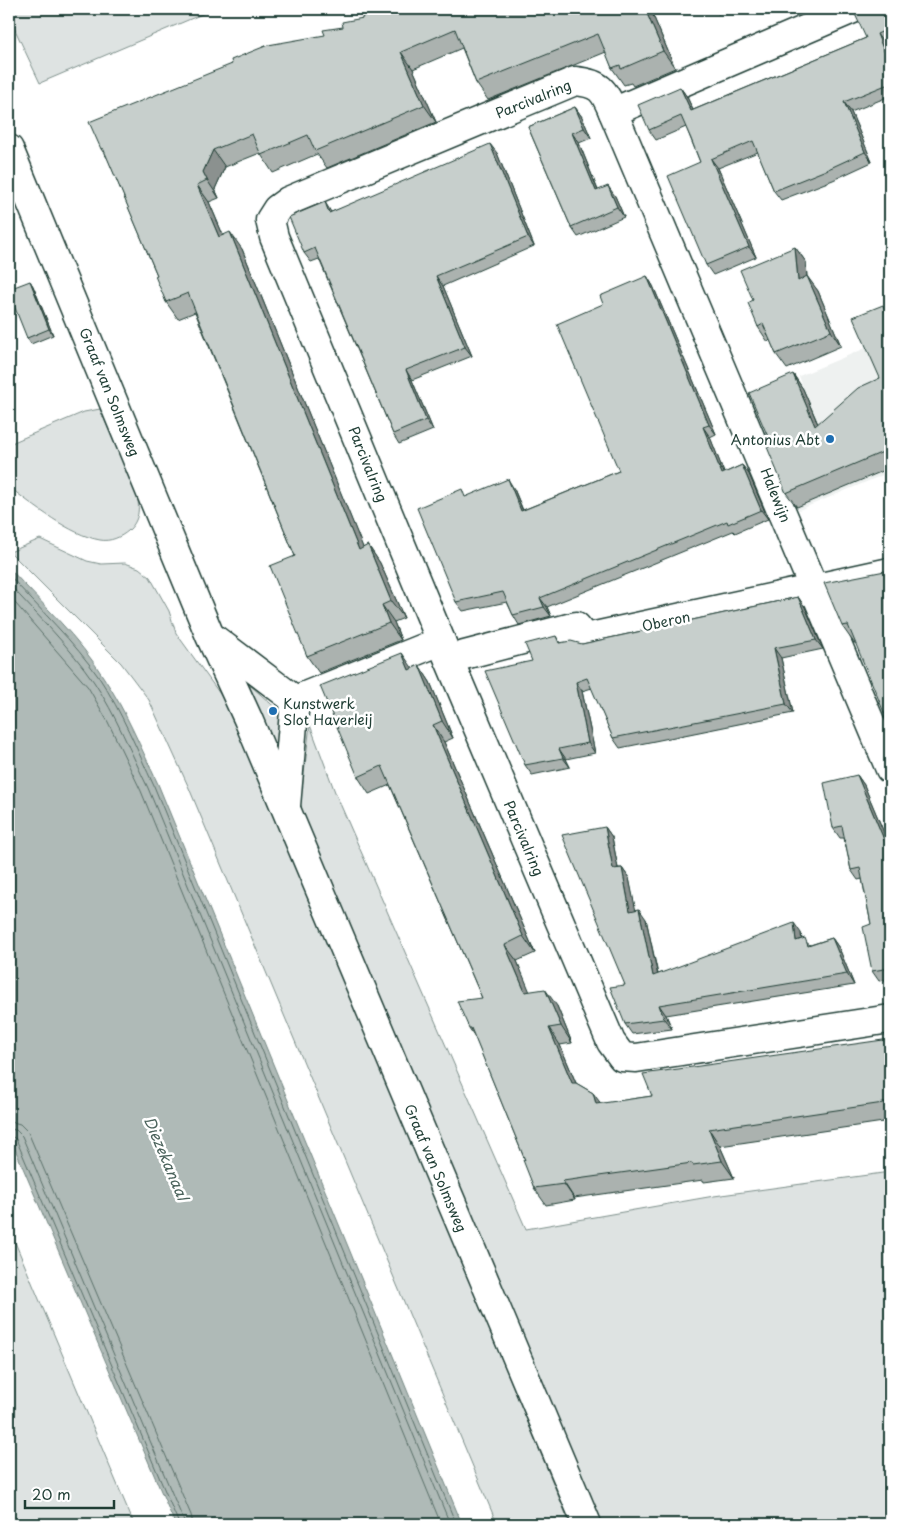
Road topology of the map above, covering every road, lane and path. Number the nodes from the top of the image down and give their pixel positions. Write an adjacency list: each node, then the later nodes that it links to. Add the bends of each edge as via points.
1 (853, 9): 2 (street)
2 (613, 112): 5 (street, Halewijn); 7 (street, Parcivalring, via 604,91 589,82 575,80 288,201 276,209 270,220 274,237)
3 (9, 149): 6 (street, Graaf van Solmsweg)
4 (890, 572): 5 (street, Oberon)
5 (818, 595): 7 (street, Oberon, via 586,638 576,626); 9 (street, Halewijn)
6 (210, 636): 8 (street); 10 (street, Graaf van Solmsweg)
7 (445, 650): 8 (street); 11 (street, Parcivalring, via 611,1042 622,1056 636,1058)
8 (295, 700): 10 (street, Graaf van Solmsweg)
9 (890, 769)
10 (285, 811): 12 (street, Graaf van Solmsweg)
11 (890, 1019)
12 (587, 1524)

